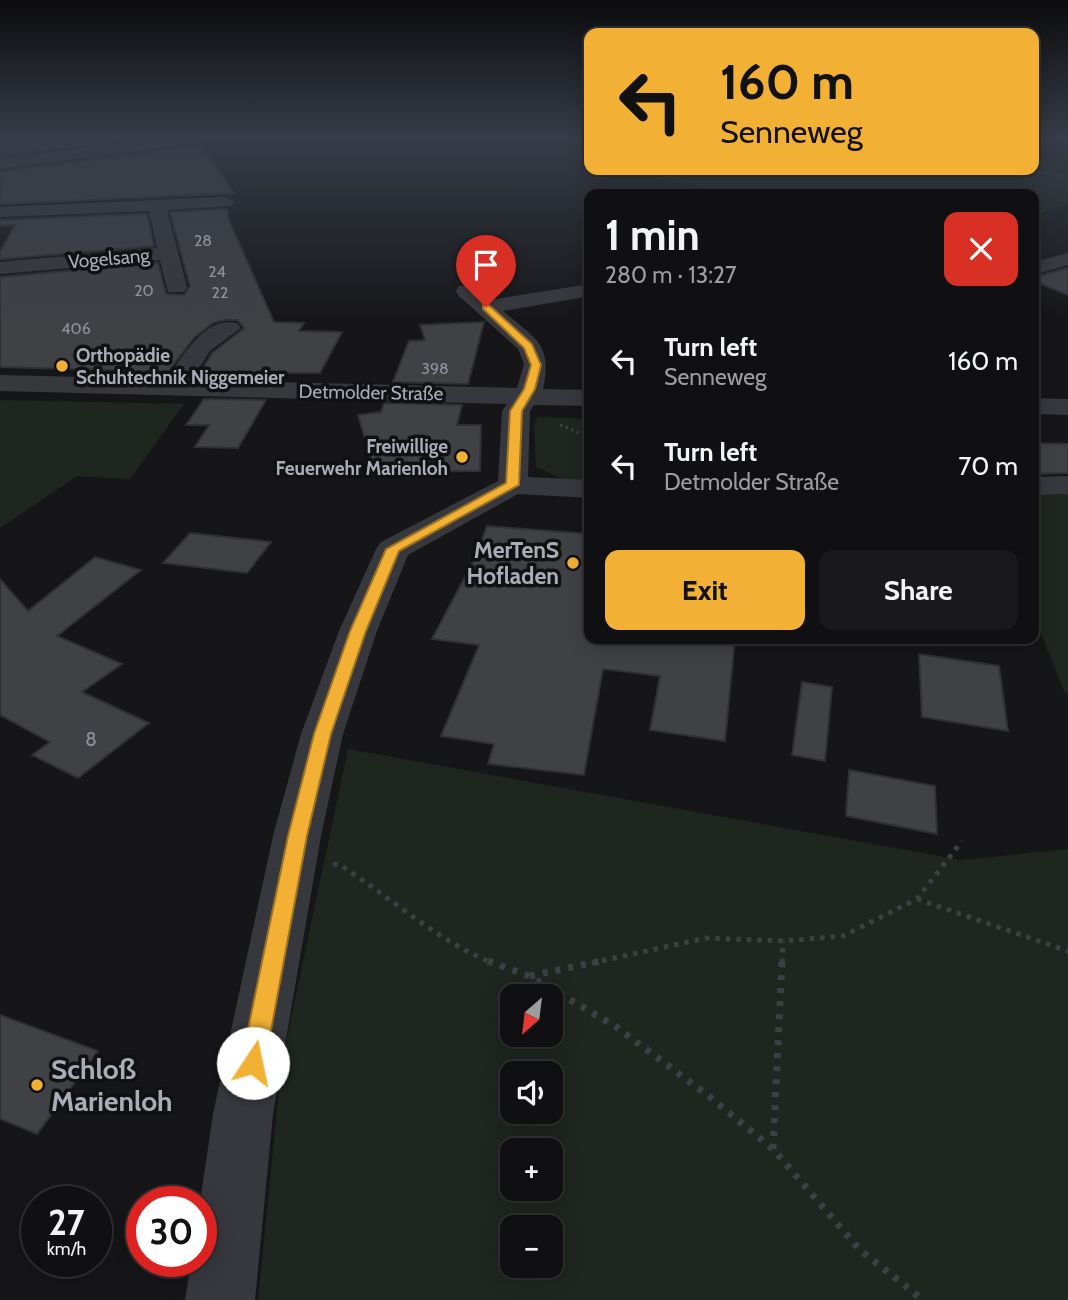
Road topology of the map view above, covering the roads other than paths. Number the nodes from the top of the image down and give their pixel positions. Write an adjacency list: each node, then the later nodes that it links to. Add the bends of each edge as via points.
1 (225, 202): 2 (street)
2 (157, 205): 3 (street); 4 (street, Vogelsang)
3 (0, 212)
4 (168, 253): 6 (street, Vogelsang); 8 (street)
5 (1068, 259): 7 (street)
6 (0, 268)
7 (1039, 268)
8 (176, 288)
9 (467, 291): 11 (street)
10 (584, 291): 11 (street)
11 (486, 307): 15 (street, via 529,346 536,365)
12 (229, 328): 14 (street, via 201,346)
13 (0, 383): 14 (street, Detmolder Straße)
14 (174, 388): 15 (street, Detmolder Straße)
15 (525, 396): 16 (street, Detmolder Straße); 21 (street, via 516,411)
16 (584, 398)
17 (1039, 406): 18 (street)
18 (1068, 407)
19 (1066, 475): 20 (street)
20 (1039, 484)
21 (513, 485): 22 (street); 23 (street, via 393,549 358,631 322,734 293,859 243,1114)
22 (584, 489)
23 (220, 1300)

